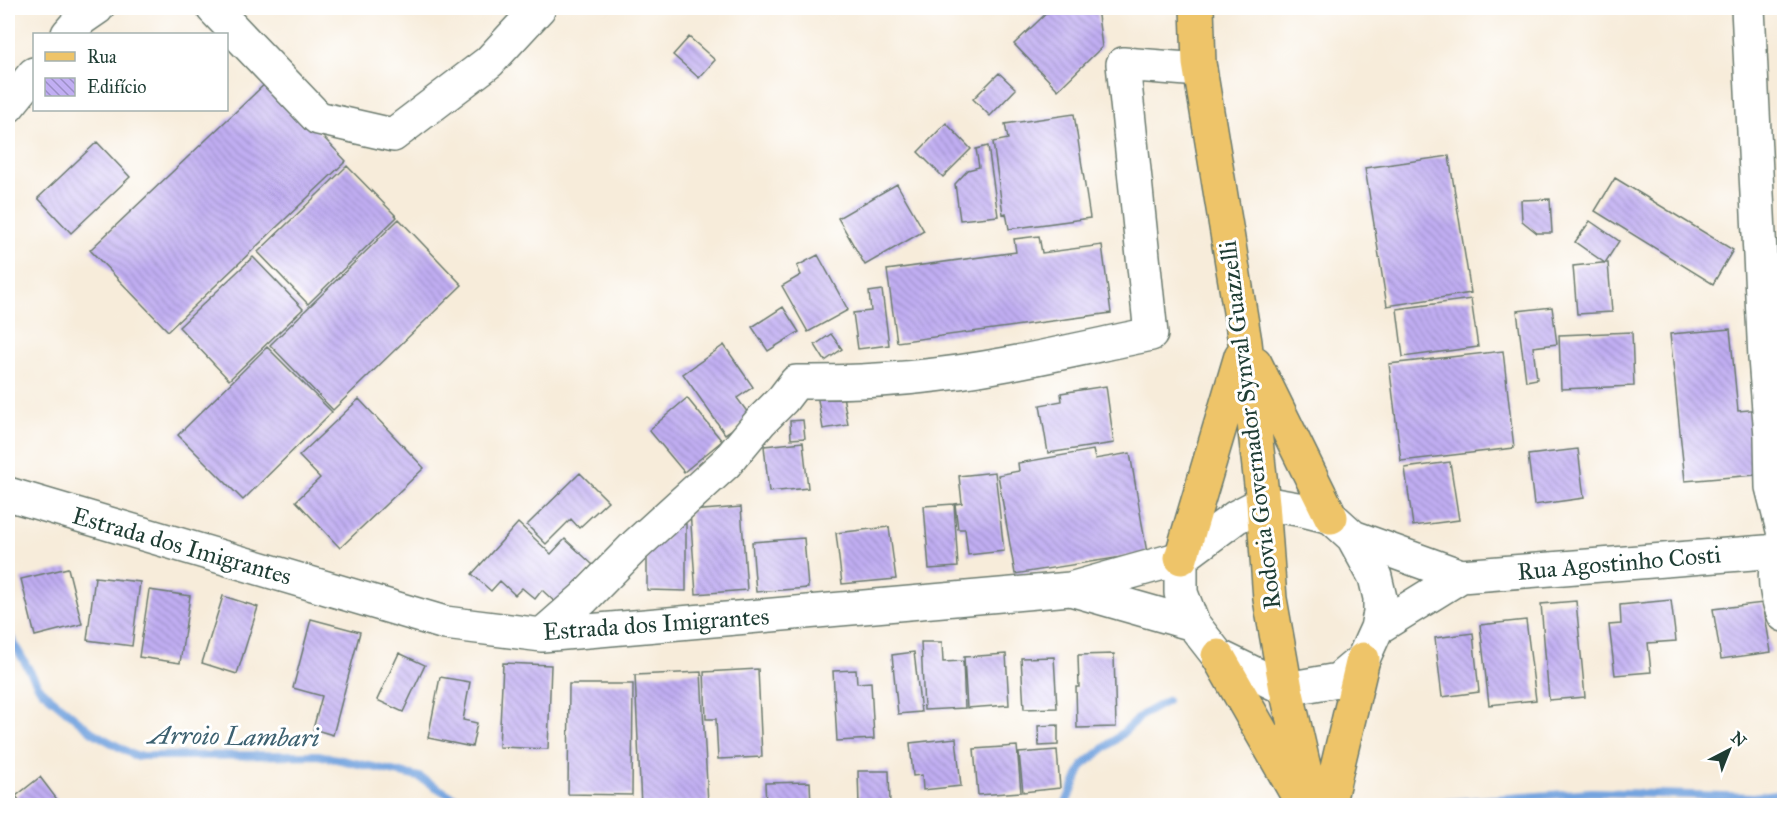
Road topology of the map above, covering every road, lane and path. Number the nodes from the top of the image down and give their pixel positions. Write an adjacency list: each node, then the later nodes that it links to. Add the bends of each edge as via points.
1 (97, 8): 6 (street)
2 (213, 8): 3 (street, via 318,118 393,135 489,62)
3 (538, 8)
4 (1197, 8): 7 (main road, Rodovia Governador Synval Guazzelli)
5 (1748, 8): 11 (street)
6 (69, 33)
7 (1200, 70): 10 (main road, Rodovia Governador Synval Guazzelli); 23 (street, via 1123,64 1151,334 944,374 796,382 726,463)
8 (33, 75): 9 (street)
9 (8, 106)
10 (1245, 342): 14 (main road, Rodovia Governador Synval Guazzelli); 15 (main road); 17 (main road)
11 (1764, 358): 12 (street); 16 (street, via 1772,487)
12 (1785, 398)
13 (8, 494): 23 (street, Estrada dos Imigrantes, via 445,623)
14 (1263, 503): 15 (street, Rua Agostinho Costi, via 1303,510); 17 (street, via 1242,513); 26 (main road, Rodovia Governador Synval Guazzelli, via 1270,599)
15 (1342, 527): 18 (street, Rua Agostinho Costi); 22 (street, via 1375,577 1380,598)
16 (1782, 540): 18 (street, Rua Agostinho Costi); 20 (street, via 1774,576)
17 (1181, 558): 19 (street, Estrada dos Imigrantes); 21 (street, via 1181,593)
18 (1461, 576): 22 (street, Rua Agostinho Costi)
19 (1070, 589): 21 (street, Estrada dos Imigrantes); 23 (street, Estrada dos Imigrantes)
20 (1785, 615)
21 (1193, 624): 24 (street)
22 (1377, 628): 25 (street)
23 (542, 635)
24 (1218, 656): 26 (street); 27 (main road)
25 (1363, 659): 26 (street, via 1338,680); 29 (main road)
26 (1286, 689): 28 (main road, Rodovia Governador Synval Guazzelli)
27 (1303, 806)
28 (1313, 806)
29 (1328, 806)

